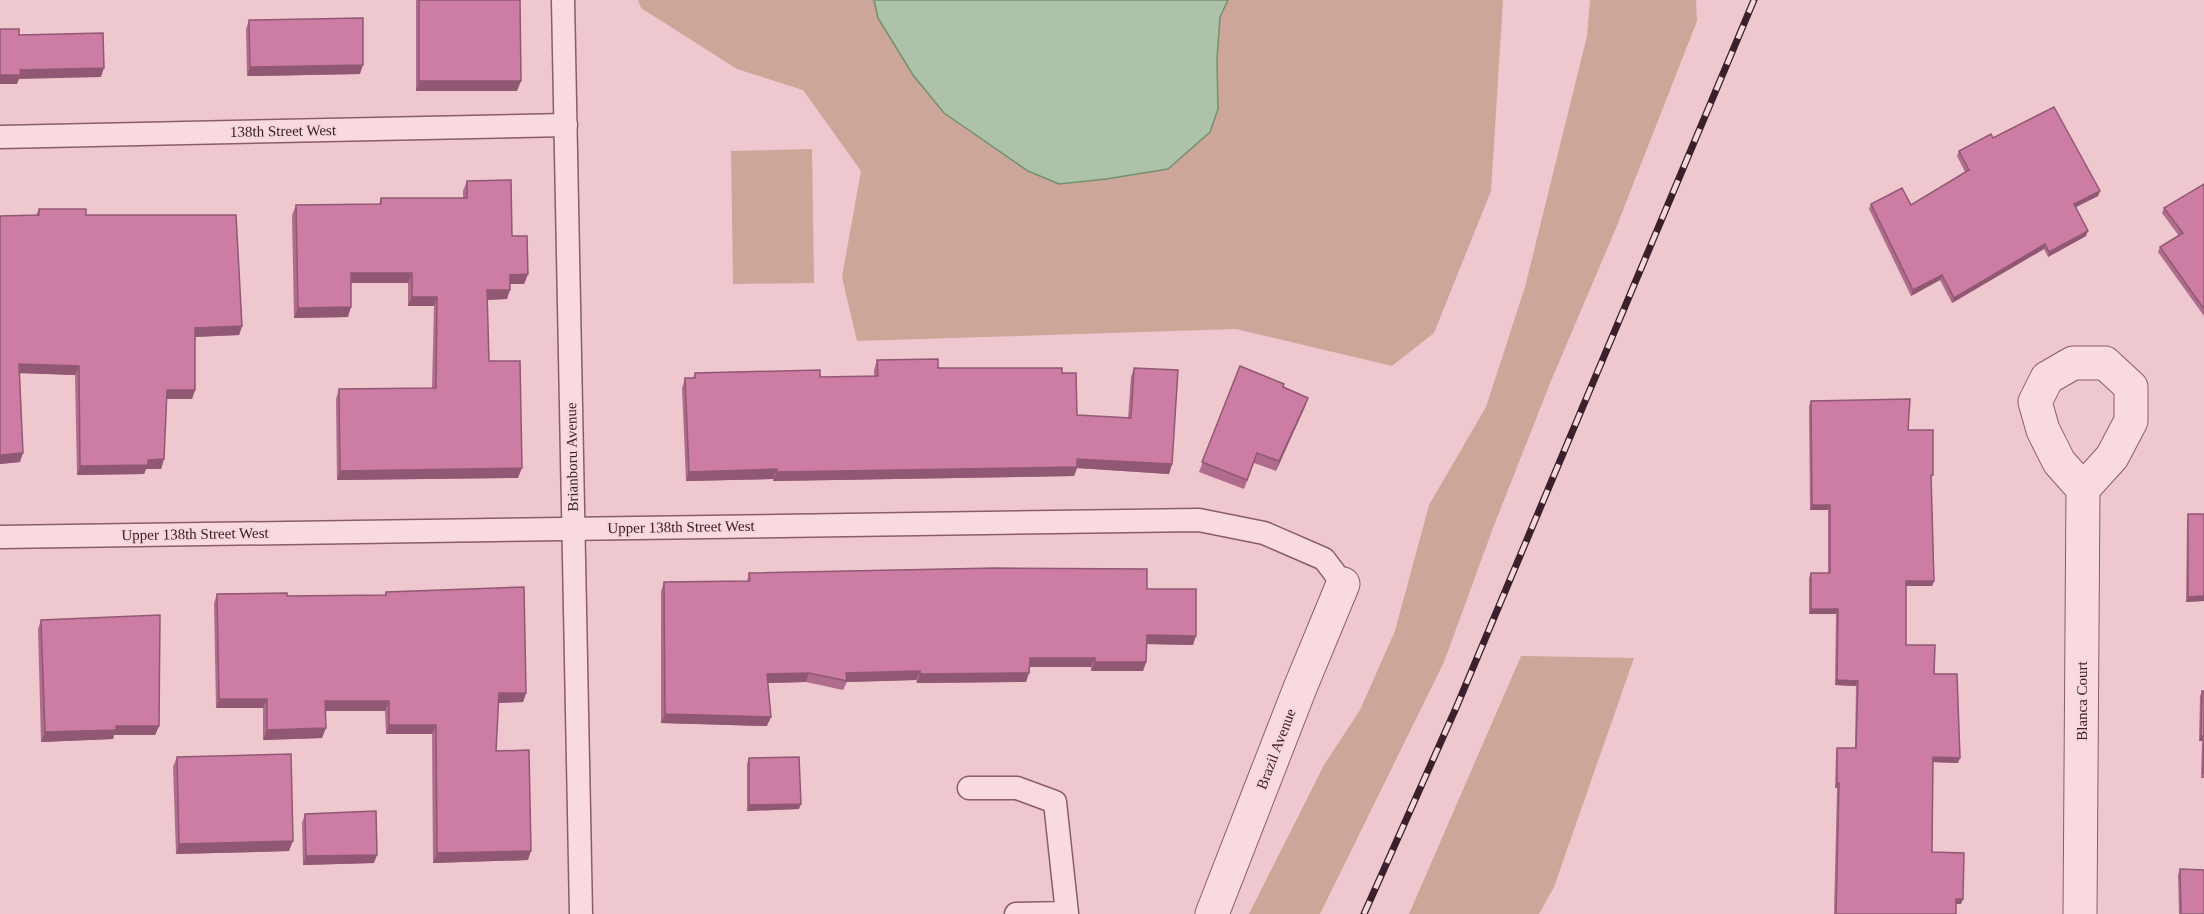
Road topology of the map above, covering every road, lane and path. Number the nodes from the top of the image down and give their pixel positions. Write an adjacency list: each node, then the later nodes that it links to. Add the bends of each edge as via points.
1 (563, 0): 2 (lane, Brianboru Avenue)
2 (566, 125): 3 (lane, 138th Street West); 5 (lane, Brianboru Avenue)
3 (0, 137)
4 (2083, 489): 12 (street, Blanca Court)
5 (573, 529): 6 (lane, Upper 138th Street West); 7 (lane, Upper 138th Street West, via 1199,519 1264,533 1324,559); 9 (lane, Brianboru Avenue)
6 (0, 537)
7 (1343, 584): 11 (street, Brazil Avenue)
8 (969, 788): 10 (lane, via 1017,788 1055,802 1067,913)
9 (581, 914)
10 (1016, 914)
11 (1212, 914)
12 (2080, 914)

